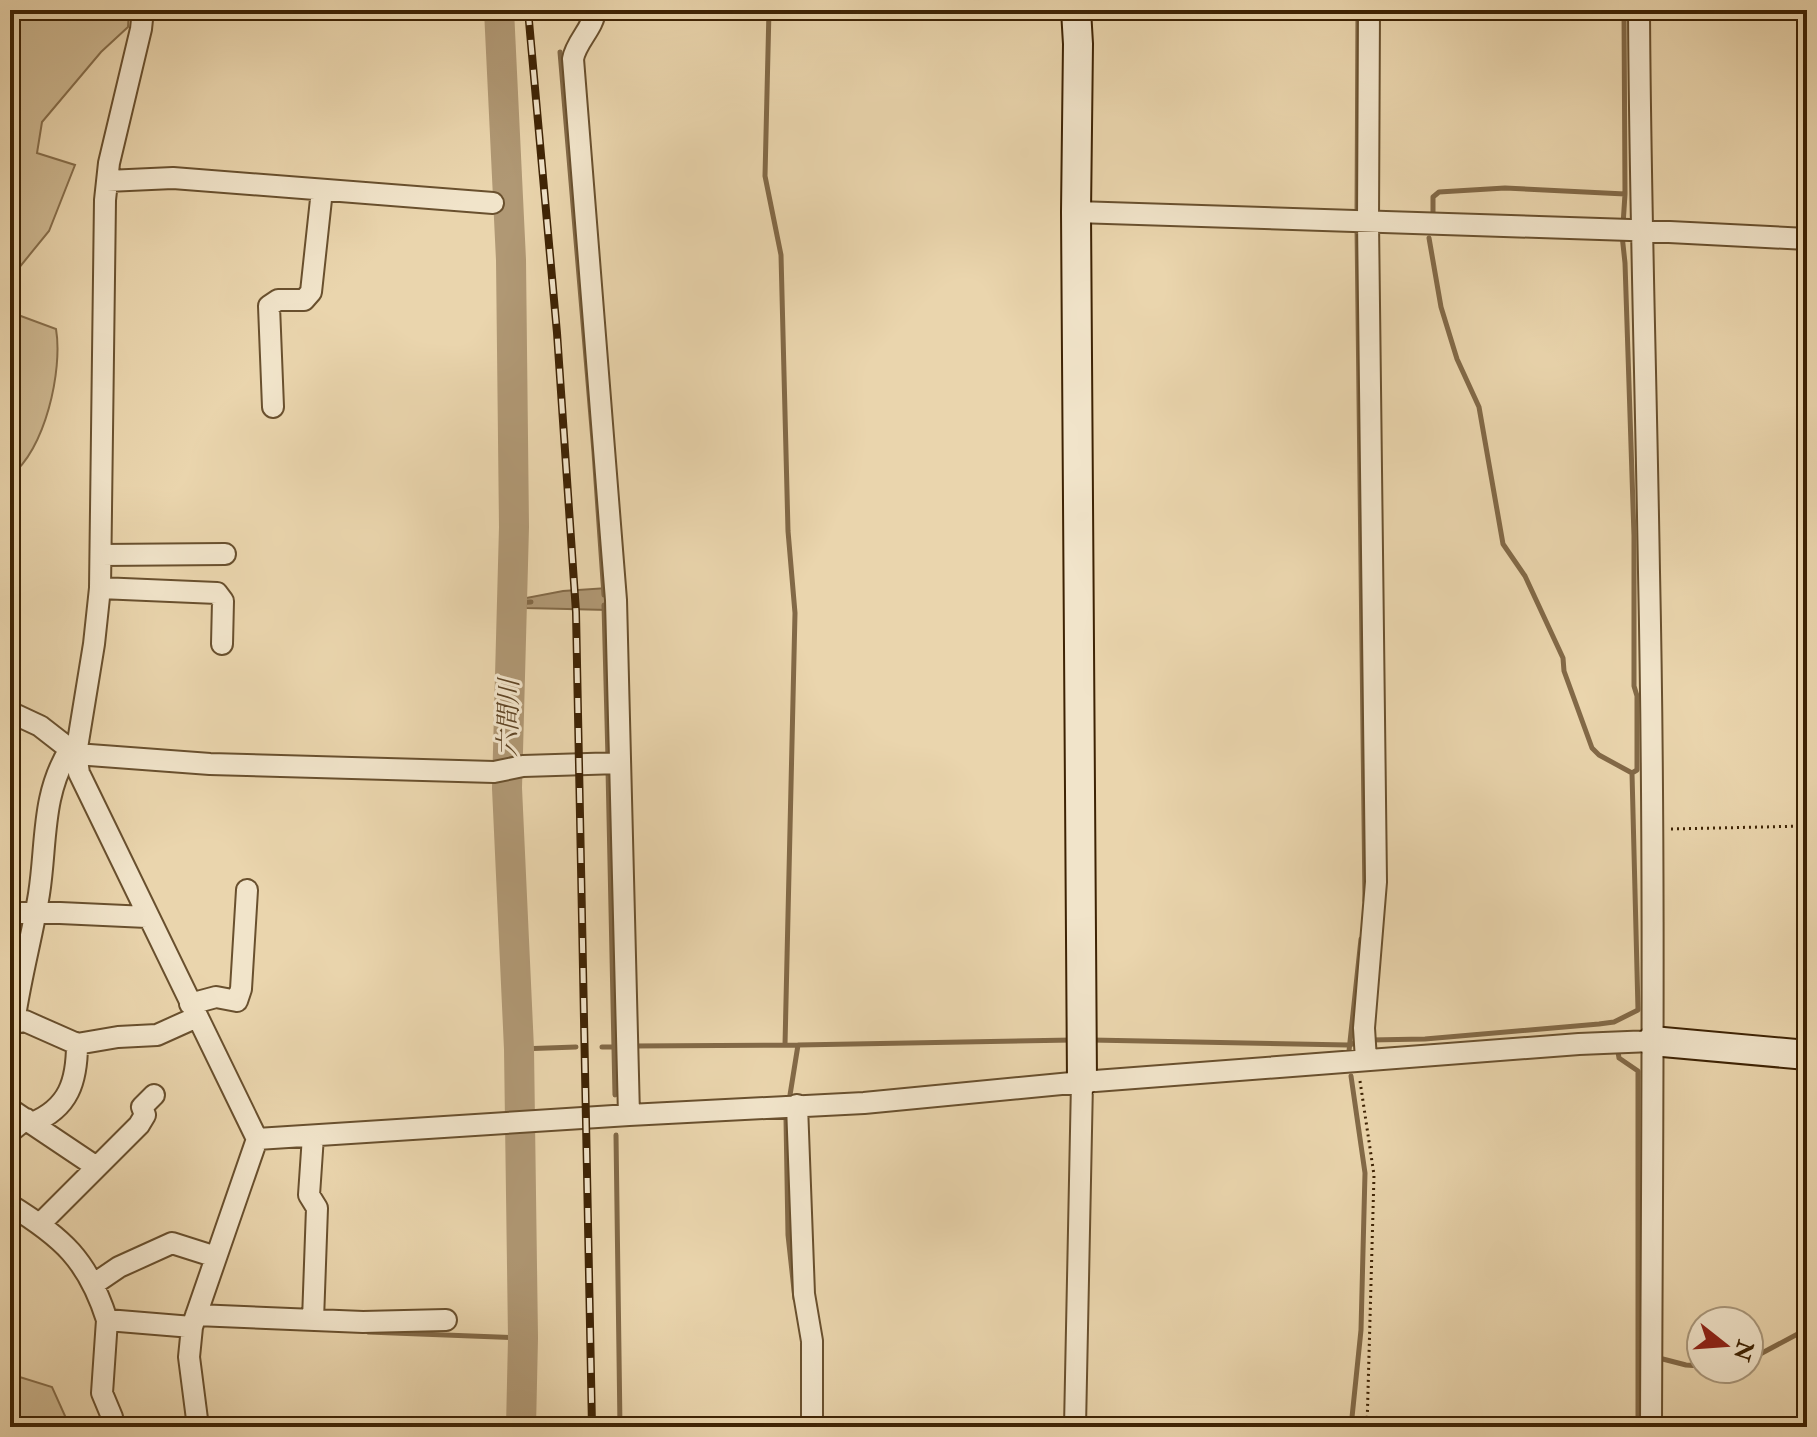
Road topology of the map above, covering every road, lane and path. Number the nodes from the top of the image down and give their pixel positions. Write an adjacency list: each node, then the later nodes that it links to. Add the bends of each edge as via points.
1 (143, 10): 6 (street)
2 (595, 10): 20 (street, via 573,59 611,519)
3 (1076, 10): 9 (street)
4 (1369, 10): 10 (street)
5 (1639, 10): 11 (street)
6 (107, 181): 7 (street, via 173,178); 15 (street)
7 (322, 190): 8 (street); 13 (street, via 311,292 304,300 278,300 269,306)
8 (493, 203)
9 (1076, 212): 10 (street); 33 (street)
10 (1360, 222): 11 (street); 31 (street, via 1376,882)
11 (1629, 230): 12 (street); 22 (street, via 1649,573)
12 (1807, 239)
13 (273, 407)
14 (225, 554): 15 (street)
15 (101, 555): 16 (street)
16 (100, 588): 17 (street, via 217,593 223,601); 19 (street)
17 (222, 644)
18 (10, 712): 19 (street)
19 (73, 751): 20 (street, via 210,764 494,772); 24 (street, via 53,780 48,799); 26 (street)
20 (611, 763): 36 (street)
21 (1807, 826): 22 (path)
22 (1652, 830): 29 (street)
23 (247, 890): 27 (street, via 237,1001 216,997)
24 (36, 912): 25 (street); 26 (street); 28 (street)
25 (10, 913)
26 (147, 917): 27 (street)
27 (194, 1010): 30 (street, via 157,1035); 39 (street)
28 (12, 1023): 30 (street, via 25,1021)
29 (1652, 1041): 31 (street); 32 (street); 54 (street)
30 (77, 1044): 37 (street, via 77,1073 55,1110)
31 (1363, 1049): 33 (street); 53 (path, via 1374,1175)
32 (1807, 1055)
33 (1082, 1082): 35 (street); 52 (street)
34 (154, 1095): 40 (street, via 142,1107 145,1115 139,1125)
35 (797, 1105): 36 (street); 51 (street, via 804,1294 812,1341)
36 (629, 1115): 38 (street)
37 (20, 1121): 40 (street)
38 (313, 1136): 39 (street); 46 (street)
39 (257, 1139): 43 (street)
40 (95, 1166): 42 (street)
41 (10, 1205): 42 (street)
42 (40, 1224): 44 (street, via 73,1253)
43 (216, 1257): 44 (street, via 172,1243); 48 (street)
44 (94, 1284): 45 (street)
45 (107, 1320): 48 (street); 49 (street, via 102,1393)
46 (313, 1320): 47 (street); 48 (street)
47 (446, 1320)
48 (194, 1321): 50 (street, via 189,1357)
49 (112, 1417)
50 (198, 1427)
51 (812, 1427)
52 (1075, 1427)
53 (1367, 1427)
54 (1651, 1427)

